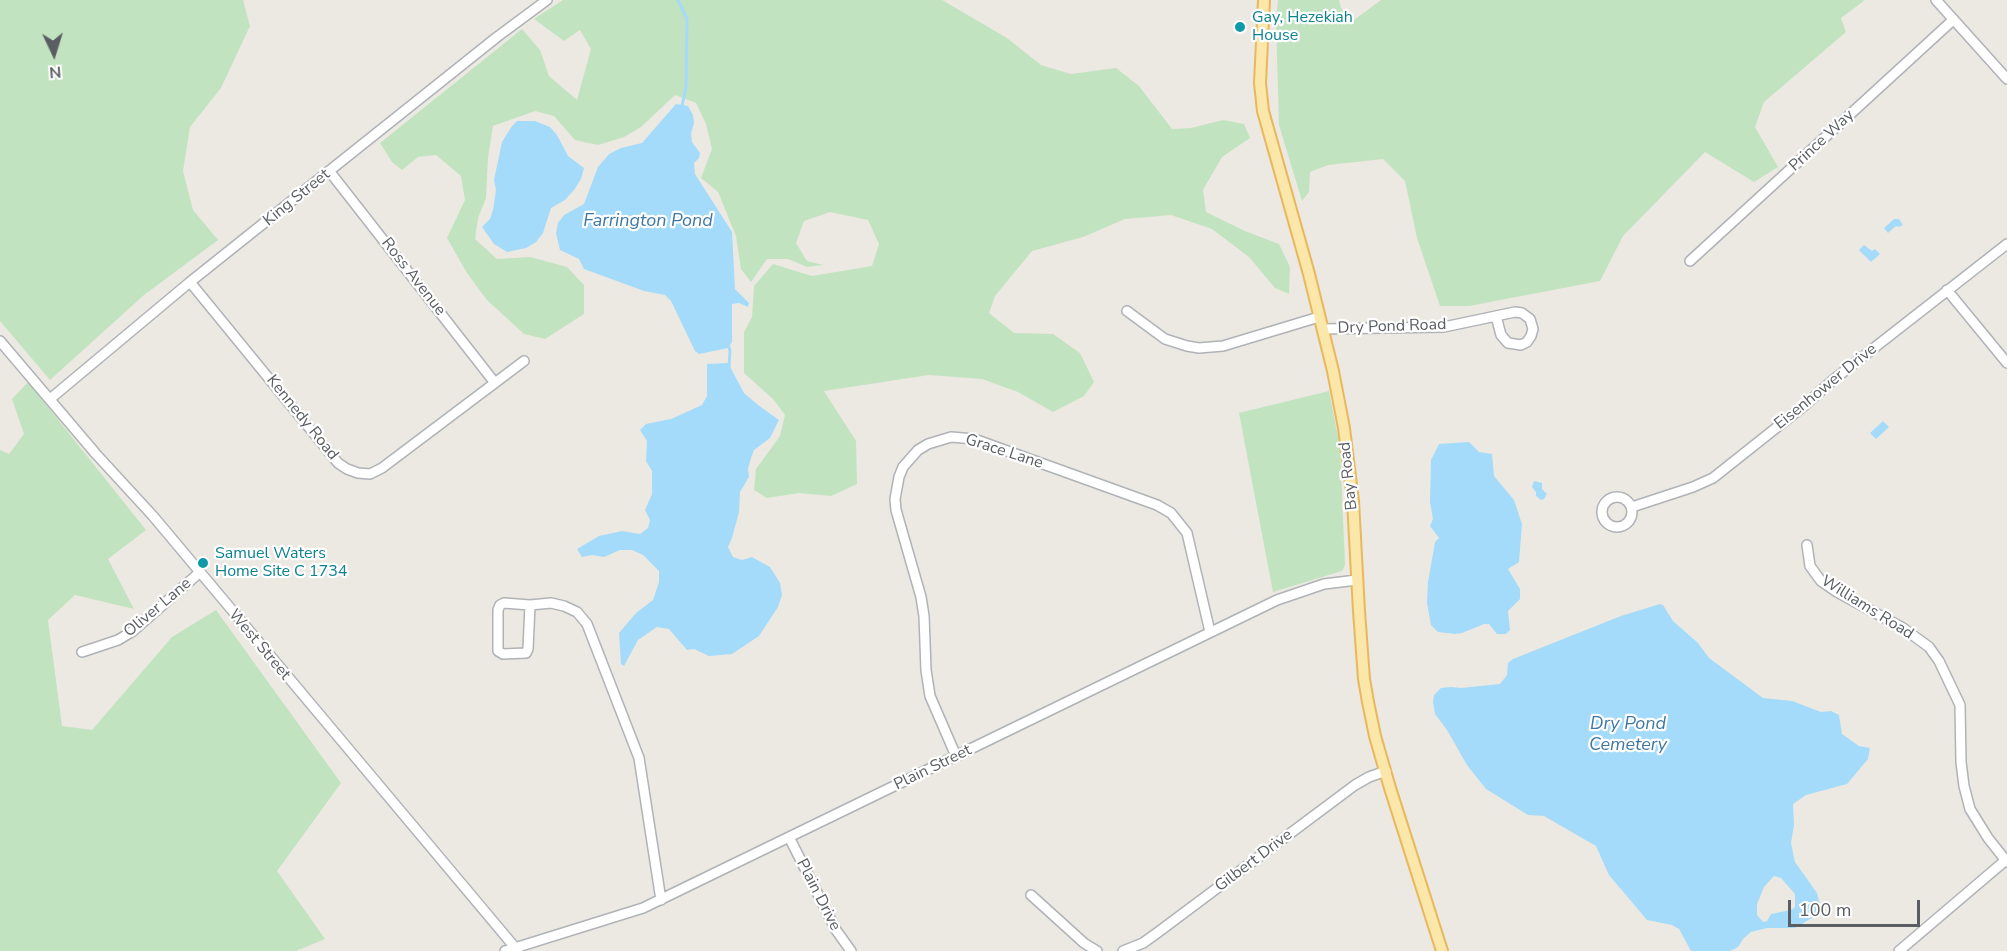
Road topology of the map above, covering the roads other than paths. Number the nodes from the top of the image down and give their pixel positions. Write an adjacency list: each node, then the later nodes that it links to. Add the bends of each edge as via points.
1 (547, 0): 6 (street, King Street)
2 (1264, 0): 13 (main road, Bay Road, via 1260,83 1263,111)
3 (1936, 0): 4 (street)
4 (1953, 20): 5 (street); 8 (street, Prince Way)
5 (2007, 79)
6 (330, 172): 9 (street, King Street); 18 (street, Ross Avenue)
7 (2007, 244): 10 (street, Eisenhower Drive)
8 (1690, 261)
9 (190, 282): 18 (street, Kennedy Road, via 338,463 358,473 370,474 382,468); 19 (street, King Street)
10 (1947, 290): 17 (street); 20 (street, Eisenhower Drive, via 1713,478)
11 (1127, 311): 13 (street, via 1165,339 1199,348 1223,346)
12 (1496, 316): 14 (street, Dry Pond Road, via 1444,327)
13 (1319, 317): 14 (main road, Bay Road)
14 (1323, 329): 23 (main road, Bay Road, via 1348,450)
15 (0, 341): 19 (street, West Street)
16 (524, 361): 18 (street, Kennedy Road)
17 (2007, 363)
18 (495, 383)
19 (50, 399): 22 (street, West Street)
20 (1632, 507)
21 (1807, 545): 30 (street, Williams Road, via 1810,566 1821,581 1903,628 1929,647 1939,661 1960,705 1961,762 1970,809)
22 (199, 573): 26 (street, Oliver Lane, via 133,631); 33 (street, West Street)
23 (1357, 580): 25 (street, Plain Street, via 1324,584 1288,595); 28 (main road, Bay Road, via 1364,679)
24 (530, 605): 24 (street, via 526,653 499,653 500,605); 32 (street, via 551,603 577,612 595,640 639,758)
25 (1209, 632): 27 (street, Plain Street); 27 (street, Grace Lane, via 1187,533 1171,513 974,439 951,437 928,444 903,467 895,499 922,606 930,696)
26 (82, 652)
27 (956, 756): 29 (street, Plain Street)
28 (1386, 771): 36 (street, Gilbert Drive, via 1355,785 1157,933); 37 (main road, Bay Road)
29 (789, 837): 32 (street, Plain Street); 34 (street, Plain Drive, via 836,930)
30 (2007, 861): 38 (street)
31 (1031, 895): 35 (street)
32 (661, 900): 33 (street, Plain Street)
33 (513, 950)
34 (851, 951)
35 (1097, 951)
36 (1123, 951)
37 (1442, 951)
38 (1899, 951)

